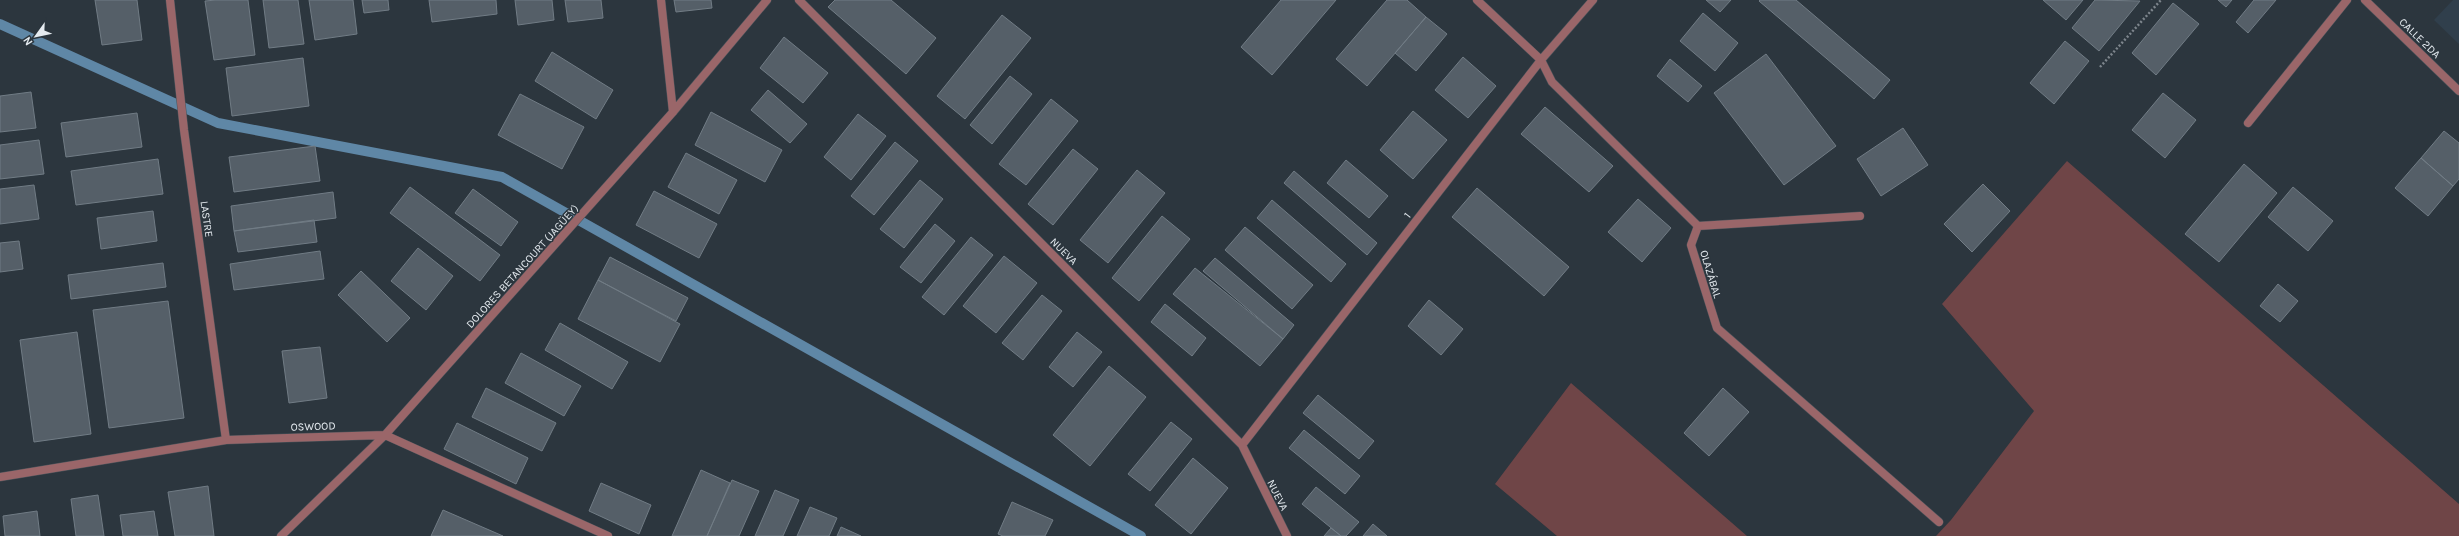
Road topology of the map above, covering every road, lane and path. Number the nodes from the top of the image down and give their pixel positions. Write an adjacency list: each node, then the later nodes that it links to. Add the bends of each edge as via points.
1 (170, 0): 18 (street, LASTRE, via 184,130)
2 (661, 0): 13 (street)
3 (768, 0): 13 (street, DOLORES BETANCOURT (JAGÜEY))
4 (799, 0): 19 (street, NUEVA)
5 (1477, 0): 10 (street)
6 (1594, 0): 10 (street, 1)
7 (2161, 0): 11 (path)
8 (2346, 0): 14 (street)
9 (2365, 0): 12 (street, CALLE 2DA)
10 (1541, 60): 16 (street, via 1552,82); 19 (street, 1)
11 (2100, 67)
12 (2459, 91)
13 (673, 112): 17 (street, DOLORES BETANCOURT (JAGÜEY))
14 (2248, 124)
15 (1860, 216): 16 (street)
16 (1698, 226): 21 (street, OLAZÁBAL, via 1691,245 1717,328)
17 (385, 435): 18 (street, OSWOOD); 22 (street, DOLORES BETANCOURT (JAGÜEY)); 23 (street, OSWOOD)
18 (226, 440): 20 (street, OSWOOD)
19 (1242, 445): 24 (street, NUEVA)
20 (0, 478)
21 (1938, 522)
22 (281, 536)
23 (608, 536)
24 (1288, 536)

